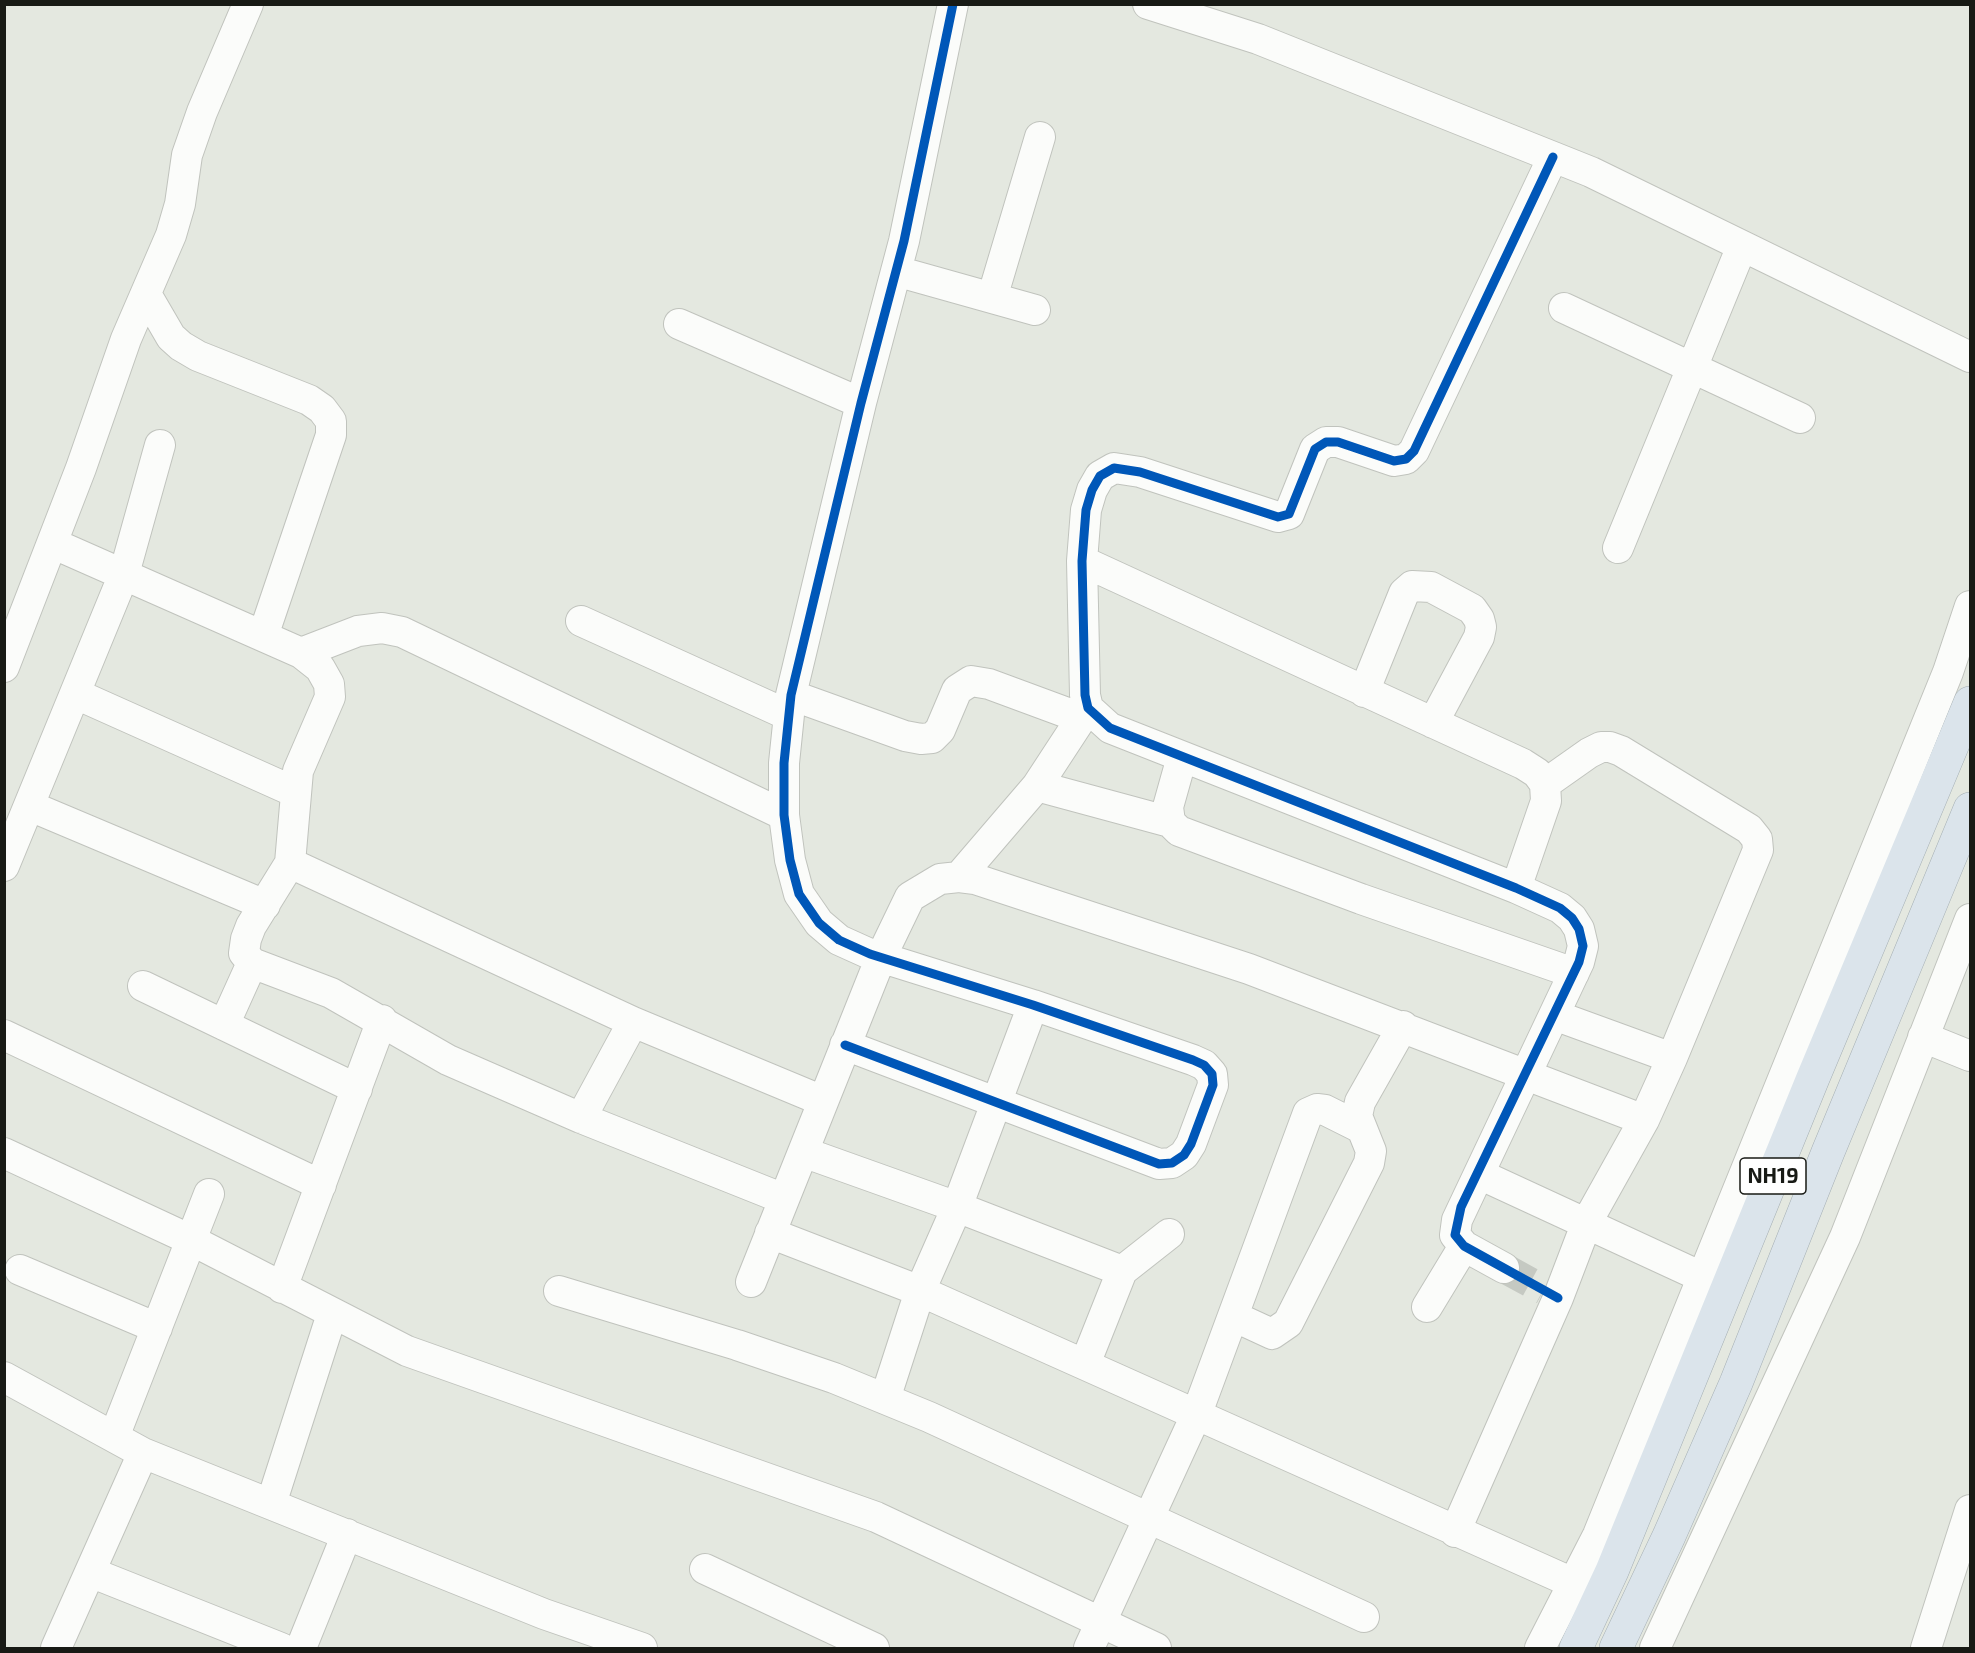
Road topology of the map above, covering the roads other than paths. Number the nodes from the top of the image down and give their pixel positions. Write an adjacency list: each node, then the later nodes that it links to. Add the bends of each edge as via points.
1 (248, 4): 9 (street, via 187,154 180,204)
2 (953, 4): 8 (street)
3 (1148, 4): 4 (street)
4 (1187, 10): 6 (street)
5 (1040, 137): 10 (street)
6 (1553, 157): 7 (street); 21 (street, via 1414,451 1406,459 1394,461 1338,442 1326,442 1316,449 1289,514 1278,517 1140,472 1114,468 1100,476 1092,490 1086,510)
7 (1742, 246): 14 (street); 15 (street)
8 (896, 271): 10 (street); 16 (street)
9 (146, 294): 19 (street); 25 (street, via 171,337 181,346 309,400 331,421 331,435)
10 (992, 298): 12 (street)
11 (1564, 308): 15 (street)
12 (1035, 310)
13 (679, 324): 16 (street)
14 (1971, 357)
15 (1693, 368): 17 (street); 20 (street)
16 (861, 403): 31 (street)
17 (1800, 418)
18 (160, 445): 22 (street)
19 (52, 543): 22 (street); 27 (street)
20 (1618, 548)
21 (1082, 561): 28 (street); 32 (street)
22 (124, 574): 25 (street); 29 (street)
23 (1971, 606): 85 (street, via 1948,672)
24 (581, 621): 31 (street)
25 (263, 636): 26 (street)
26 (301, 653): 37 (street, via 320,668 329,684 330,697 298,771); 40 (street, via 358,631 382,628 402,632)
27 (4, 667)
28 (1364, 692): 33 (street); 33 (street, via 1404,593 1412,586 1431,586 1472,609 1481,627)
29 (76, 694): 37 (street); 38 (street)
30 (1971, 703): 121 (highway, NH19, via 1612,1570)
31 (790, 705): 32 (street, via 921,739 932,738 940,730 957,690 970,681); 40 (street)
32 (1084, 713): 34 (street); 36 (street)
33 (1433, 723): 35 (street, via 1523,764)
34 (1182, 758): 41 (street, via 1168,807); 45 (street)
35 (1545, 784): 45 (street, via 1546,801); 62 (street, via 1589,753 1610,747 1749,829 1757,839 1755,859)
36 (1037, 786): 41 (street); 44 (street)
37 (295, 792): 42 (street)
38 (30, 806): 43 (street); 46 (street)
39 (1971, 809): 122 (highway, NH19, via 1736,1383)
40 (784, 815): 48 (street, via 799,894 819,923 839,940)
41 (1170, 822): 50 (street, via 1191,837)
42 (290, 863): 46 (street); 55 (street)
43 (4, 867)
44 (959, 877): 48 (street, via 940,879 910,897); 57 (street, via 1249,969)
45 (1516, 888): 50 (street, via 1560,908 1572,918 1583,946)
46 (265, 905): 49 (street, via 246,939 244,953)
47 (1971, 919): 59 (street)
48 (881, 957): 52 (street); 60 (street)
49 (252, 963): 54 (street, via 331,993); 56 (street)
50 (1574, 973): 53 (street)
51 (143, 986): 56 (street)
52 (1034, 1005): 66 (street); 66 (street, via 1204,1065 1212,1074 1213,1085 1195,1134 1184,1155 1172,1163 1159,1164)
53 (1554, 1015): 62 (street); 63 (street)
54 (382, 1020): 64 (street); 67 (street, via 448,1060)
55 (633, 1022): 65 (street); 67 (street)
56 (224, 1025): 64 (street)
57 (1403, 1026): 63 (street); 69 (street, via 1360,1102)
58 (4, 1035): 73 (street)
59 (1923, 1037): 61 (street); 123 (street, via 1845,1237)
60 (845, 1045): 65 (street); 66 (street)
61 (1971, 1056)
62 (1672, 1058): 68 (street)
63 (1526, 1074): 68 (street); 72 (street)
64 (357, 1089): 73 (street)
65 (823, 1101): 70 (street)
66 (996, 1104): 76 (street)
67 (581, 1118): 75 (street)
68 (1644, 1120): 77 (street)
69 (1359, 1127): 92 (street, via 1325,1110 1308,1113); 92 (street, via 1371,1151 1369,1163 1288,1323 1272,1334)
70 (803, 1152): 75 (street); 76 (street)
71 (4, 1154): 80 (street)
72 (1479, 1174): 77 (street); 81 (street, via 1457,1220 1455,1235)
73 (321, 1185): 87 (street)
74 (209, 1194): 80 (street)
75 (783, 1199): 78 (street)
76 (957, 1207): 84 (street); 89 (street)
77 (1587, 1222): 85 (street); 103 (street, via 1551,1294)
78 (770, 1233): 86 (street); 89 (street)
79 (1169, 1234): 84 (street)
80 (191, 1240): 87 (street); 93 (street)
81 (1464, 1246): 82 (street); 90 (street)
82 (1504, 1268)
83 (20, 1270): 93 (street)
84 (1122, 1271): 94 (street)
85 (1702, 1277): 108 (street, via 1598,1535)
86 (751, 1282)
87 (282, 1287): 91 (street)
88 (559, 1290): 96 (street, via 737,1345)
89 (920, 1291): 94 (street); 96 (street)
90 (1427, 1307)
91 (332, 1314): 100 (street); 111 (street, via 407,1351 876,1516)
92 (1233, 1316): 97 (street)
93 (157, 1328): 98 (street)
94 (1084, 1364): 97 (street)
95 (4, 1377): 98 (street)
96 (885, 1399): 102 (street)
97 (1197, 1413): 102 (street); 103 (street)
98 (114, 1437): 99 (street)
99 (143, 1453): 100 (street); 107 (street)
100 (271, 1504): 104 (street)
101 (1971, 1509): 105 (street)
102 (1149, 1520): 110 (street); 111 (street)
103 (1455, 1532): 108 (street)
104 (346, 1534): 109 (street); 114 (street)
105 (1962, 1566): 124 (street)
106 (705, 1569): 117 (street)
107 (90, 1572): 112 (street); 113 (street)
108 (1573, 1583): 120 (street)
109 (544, 1614): 115 (street); 116 (street)
110 (1364, 1617)
111 (1101, 1622): 118 (street); 119 (street)
112 (56, 1648)
113 (281, 1648)
114 (301, 1648)
115 (585, 1648)
116 (642, 1648)
117 (874, 1648)
118 (1089, 1648)
119 (1156, 1648)
120 (1540, 1648)
121 (1576, 1648)
122 (1616, 1648)
123 (1655, 1648)
124 (1926, 1648)

